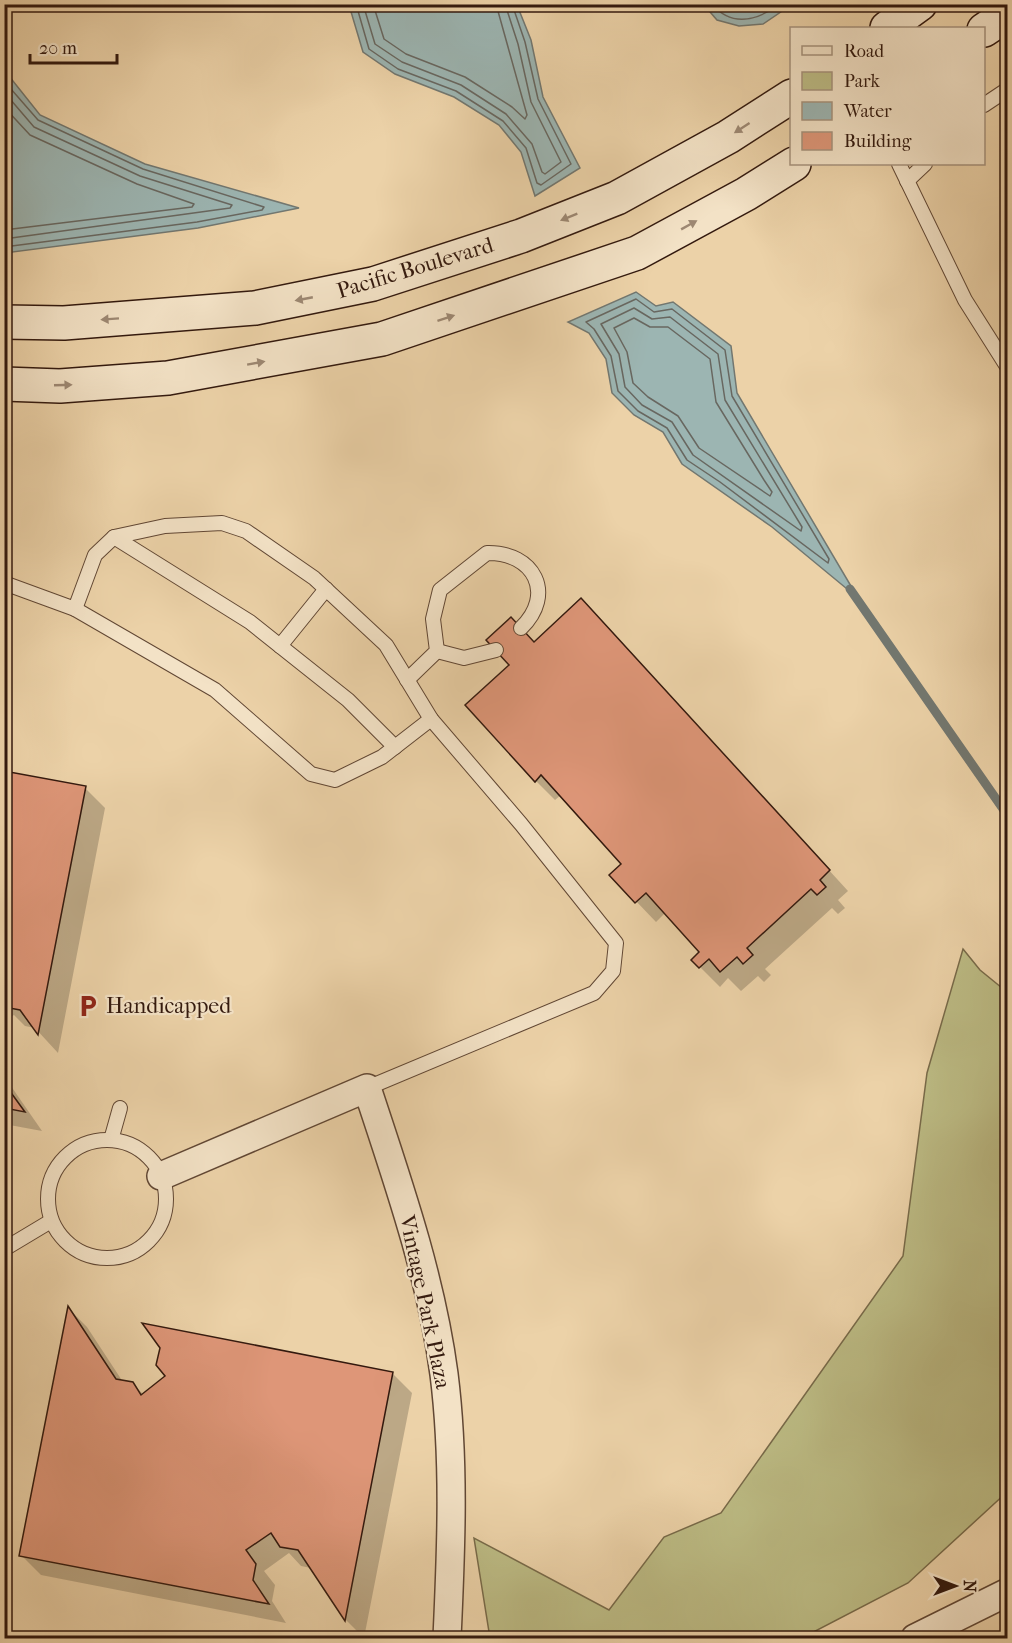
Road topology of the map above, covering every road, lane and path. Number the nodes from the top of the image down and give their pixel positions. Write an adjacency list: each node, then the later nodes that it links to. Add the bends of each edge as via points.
1 (920, 4): 3 (main road)
2 (1008, 14): 4 (main road)
3 (888, 27)
4 (985, 29)
5 (1008, 89): 7 (lane)
6 (790, 97): 12 (main road, Pacific Boulevard, one-way to 12, via 728,137 617,198 521,236 373,284 255,308 64,323)
7 (985, 104)
8 (792, 165): 14 (main road, one-way to 8, via 60,386 168,378 382,339 637,253)
9 (899, 165): 11 (lane)
10 (924, 165): 11 (lane)
11 (907, 181): 13 (lane, via 964,300)
12 (4, 322)
13 (1008, 368)
14 (4, 384)
15 (114, 537): 17 (lane, via 165,526 222,523 246,531); 18 (lane, via 95,555); 20 (lane, via 250,622)
16 (4, 583): 18 (lane)
17 (326, 589): 20 (lane); 23 (lane, via 386,645)
18 (75, 609): 25 (lane, via 215,690 311,774 335,780)
19 (521, 628): 22 (lane, via 530,619 538,599 535,575 511,555 487,553 440,591 433,619)
20 (280, 646): 25 (lane, via 348,700)
21 (496, 650): 22 (lane, via 464,658)
22 (437, 651): 23 (lane)
23 (407, 680): 24 (lane)
24 (431, 719): 25 (lane); 26 (lane, via 615,943 613,971 594,993)
25 (395, 747)
26 (367, 1088): 29 (street); 33 (street, Vintage Park Plaza, via 419,1248 444,1374 450,1483)
27 (120, 1108): 28 (lane)
28 (111, 1140): 29 (lane, via 125,1141 148,1154); 30 (lane, via 79,1145 64,1157 51,1178 47,1200)
29 (161, 1176): 30 (lane, via 168,1196 163,1221 148,1243 131,1254 106,1259 82,1254 65,1242)
30 (51, 1221): 31 (lane)
31 (6, 1248)
32 (1008, 1592): 34 (street)
33 (447, 1638)
34 (915, 1638)

